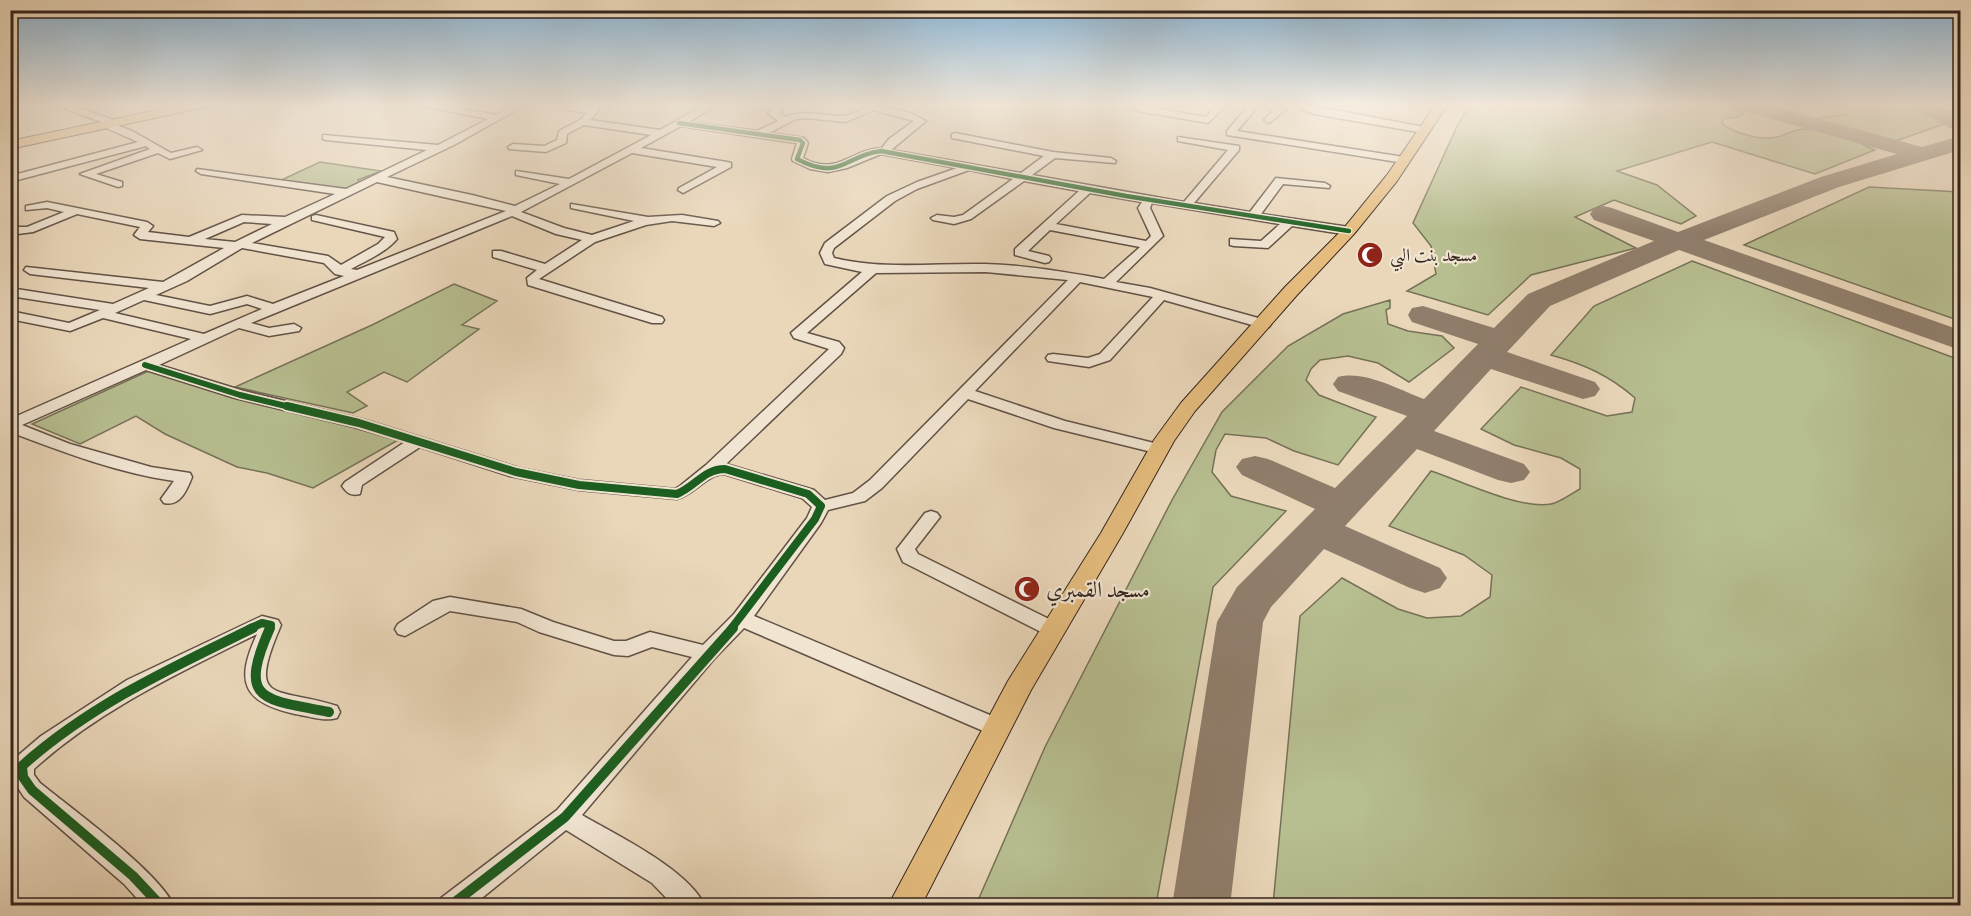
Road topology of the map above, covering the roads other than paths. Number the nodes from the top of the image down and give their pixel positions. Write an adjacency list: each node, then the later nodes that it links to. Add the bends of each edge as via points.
1 (133, 147): 26 (street)
2 (152, 147): 14 (street)
3 (427, 147): 13 (street)
4 (513, 147): 5 (street)
5 (551, 147)
6 (637, 147): 16 (street)
7 (801, 147): 17 (street, via 797,159 826,170)
8 (888, 147): 17 (street)
9 (1011, 147): 18 (street)
10 (1227, 147): 34 (street, via 1235,148)
11 (1319, 147): 19 (street)
12 (1413, 147): 19 (main road)
13 (440, 148): 25 (street)
14 (157, 150): 15 (street, via 174,157); 28 (street, via 85,174)
15 (197, 150)
16 (631, 150): 27 (street); 31 (street, via 727,165)
17 (885, 151): 21 (street)
18 (1053, 155): 20 (street); 24 (street)
19 (1404, 160): 48 (main road)
20 (1111, 161)
21 (969, 166): 24 (street); 59 (street, via 954,176 929,180 906,190 829,246 829,261)
22 (201, 171): 32 (street)
23 (520, 173): 27 (street)
24 (1023, 177): 30 (street); 41 (street, via 963,219)
25 (374, 178): 32 (street); 38 (street, via 460,195)
26 (10, 179)
27 (572, 183): 38 (street)
28 (118, 184)
29 (1325, 186): 39 (street, via 1280,180)
30 (1087, 189): 33 (street); 46 (street)
31 (683, 190)
32 (346, 192): 43 (street)
33 (1149, 199): 34 (street); 52 (street, via 1144,208 1157,236)
34 (1187, 205): 39 (street)
35 (576, 206): 42 (street)
36 (30, 208): 37 (street, via 47,205)
37 (77, 211): 47 (street, via 29,230); 50 (street, via 147,226 140,235)
38 (514, 211): 49 (street, via 560,231); 60 (street)
39 (1254, 215): 44 (street)
40 (316, 218): 58 (street, via 390,235 382,248)
41 (937, 218)
42 (646, 220): 45 (street, via 679,216); 49 (street)
43 (287, 221): 50 (street, via 242,218); 53 (street)
44 (1290, 221): 48 (street); 51 (street, via 1264,245)
45 (714, 223)
46 (1047, 226): 52 (street); 55 (street, via 1019,252)
47 (10, 231)
48 (1349, 231): 72 (main road)
49 (591, 239): 56 (street)
50 (190, 241): 53 (street)
51 (1234, 242)
52 (1149, 244): 62 (street)
53 (238, 245): 58 (street, via 328,260); 63 (street)
54 (497, 254): 56 (street)
55 (1045, 259)
56 (547, 269): 70 (street, via 532,282)
57 (30, 270): 63 (street)
58 (340, 270): 60 (street)
59 (872, 270): 61 (street, via 986,268); 81 (street, via 798,333 834,345 836,351)
60 (358, 274): 67 (street)
61 (1077, 278): 62 (street); 77 (street)
62 (1107, 283): 66 (street)
63 (166, 286): 65 (street)
64 (10, 292): 68 (street)
65 (143, 296): 67 (street, via 210,310 247,300); 68 (street)
66 (1161, 296): 72 (street); 75 (street, via 1105,357 1089,363)
67 (274, 308): 71 (street)
68 (109, 311): 69 (street, via 70,327); 74 (street)
69 (10, 315)
70 (657, 320)
71 (238, 324): 73 (street, via 269,332); 74 (street)
72 (1264, 324): 80 (main road, via 1188,407)
73 (294, 328)
74 (203, 338): 76 (street)
75 (1053, 358)
76 (145, 365): 78 (street); 79 (street, via 240,395)
77 (965, 393): 80 (street, via 1060,425); 84 (street, via 876,484 859,496)
78 (10, 425): 83 (street, via 64,447 149,472 184,477)
79 (418, 441): 81 (street, via 516,472 579,485 659,494 686,490); 82 (street, via 356,481 351,486)
80 (1160, 449): 88 (main road)
81 (712, 469): 84 (street, via 725,469 808,494)
82 (354, 490)
83 (170, 499)
84 (820, 506): 86 (street, via 815,519)
85 (931, 517): 88 (street, via 906,549 910,558)
86 (741, 620): 89 (street); 91 (street)
87 (405, 629): 89 (street, via 440,606 450,604 521,616 614,648 628,649 650,639)
88 (1052, 629): 91 (main road)
89 (707, 654): 92 (street)
90 (329, 712): 93 (street, via 270,700 258,690 253,669 271,625 262,623 135,686 49,742 22,766 23,777 32,789 133,876)
91 (996, 727): 96 (main road)
92 (565, 817): 94 (street); 95 (street, via 661,875)
93 (161, 906)
94 (450, 906)
95 (692, 906)
96 (904, 906)

